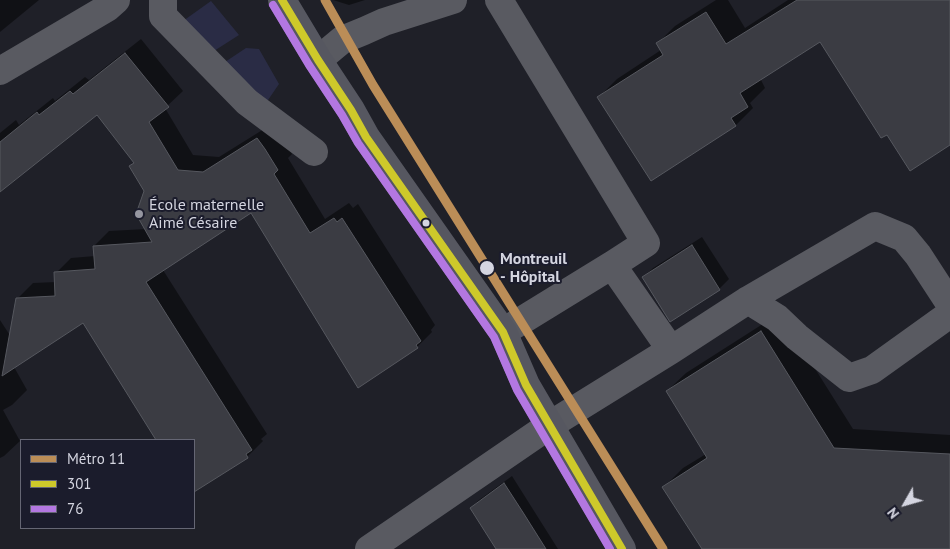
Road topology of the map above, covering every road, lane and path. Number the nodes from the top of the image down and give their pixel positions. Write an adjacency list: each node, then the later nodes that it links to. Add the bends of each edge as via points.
1 (116, 0): 7 (street)
2 (163, 0): 8 (street, via 163,16 247,102)
3 (282, 0): 6 (main road)
4 (454, 0): 6 (street, via 384,22 342,40)
5 (499, 0): 9 (street, via 646,243)
6 (318, 60): 13 (main road, via 366,137)
7 (0, 71)
8 (314, 152)
9 (612, 265): 13 (street); 14 (street)
10 (748, 300): 11 (street, via 875,226 904,238); 12 (street, via 777,318 849,378 872,370); 14 (street)
11 (950, 304)
12 (950, 314)
13 (503, 332): 15 (main road, via 526,385)
14 (671, 350): 15 (street)
15 (550, 425): 16 (street); 17 (main road)
16 (369, 549)
17 (622, 549)

